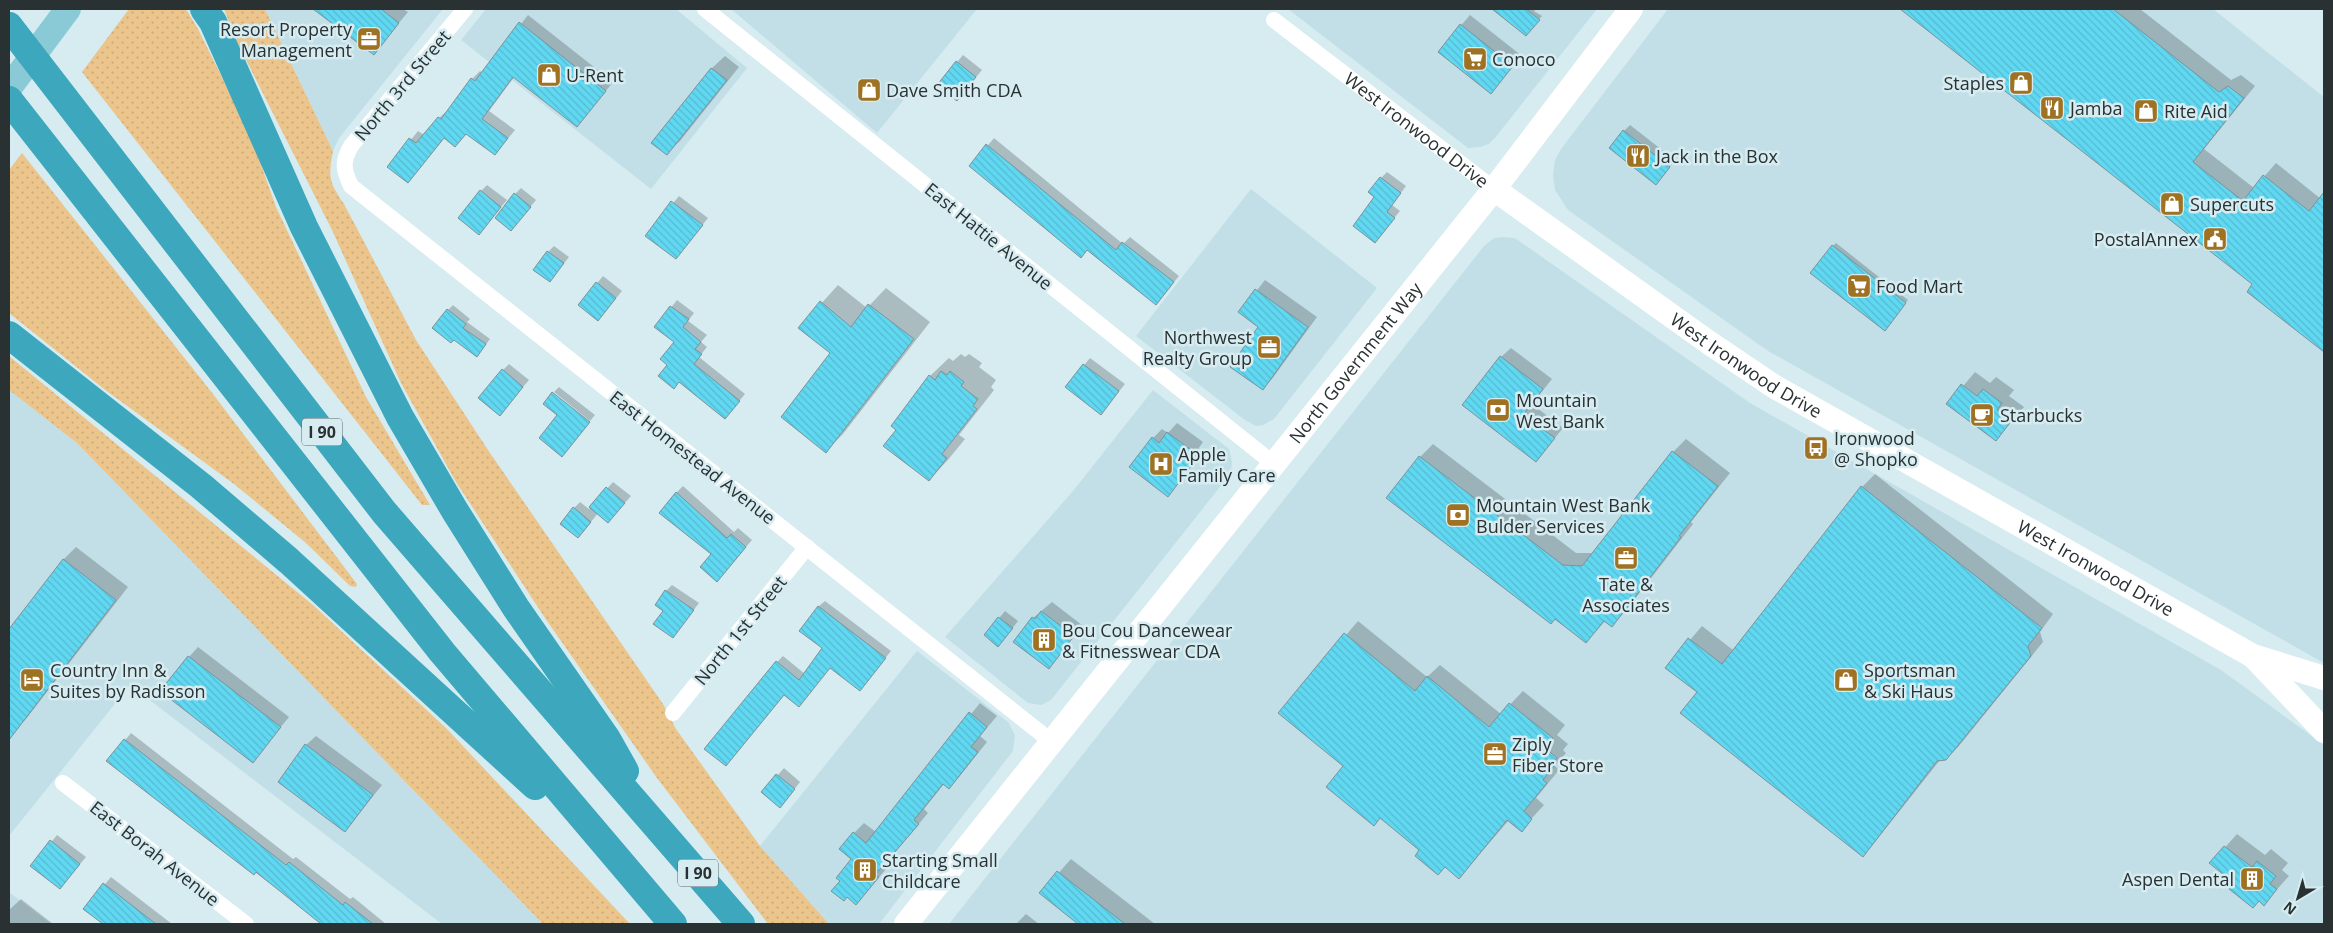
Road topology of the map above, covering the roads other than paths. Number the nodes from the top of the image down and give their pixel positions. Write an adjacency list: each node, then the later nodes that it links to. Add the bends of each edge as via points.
1 (68, 9): 8 (main road)
2 (465, 9): 10 (street, North 3rd Street, via 351,146)
3 (704, 9): 13 (street, East Hattie Avenue)
4 (1631, 9): 11 (main road, North Government Way)
5 (208, 13): 21 (highway, via 304,227 400,417 511,600 607,739)
6 (1274, 20): 11 (street, West Ironwood Drive)
7 (9, 26): 21 (highway, I 90, via 384,512)
8 (9, 88)
9 (9, 100): 22 (highway, I 90, via 442,652)
10 (343, 165): 14 (street, East Homestead Avenue, via 351,186)
11 (1494, 189): 13 (main road, North Government Way); 15 (main road, West Ironwood Drive, via 1775,387)
12 (9, 334): 22 (highway, I 90, via 289,561)
13 (1274, 464): 19 (main road, North Government Way)
14 (807, 547): 17 (street, North 1st Street); 19 (street, East Homestead Avenue)
15 (2253, 656): 16 (main road, West Ironwood Drive); 18 (main road, West Ironwood Drive)
16 (2324, 678)
17 (673, 713)
18 (2324, 731)
19 (1052, 742): 26 (main road, North Government Way)
20 (63, 783): 23 (street, East Borah Avenue)
21 (654, 822): 25 (highway, I 90)
22 (613, 856): 24 (highway, I 90)
23 (246, 924)
24 (672, 924)
25 (741, 924)
26 (906, 924)

